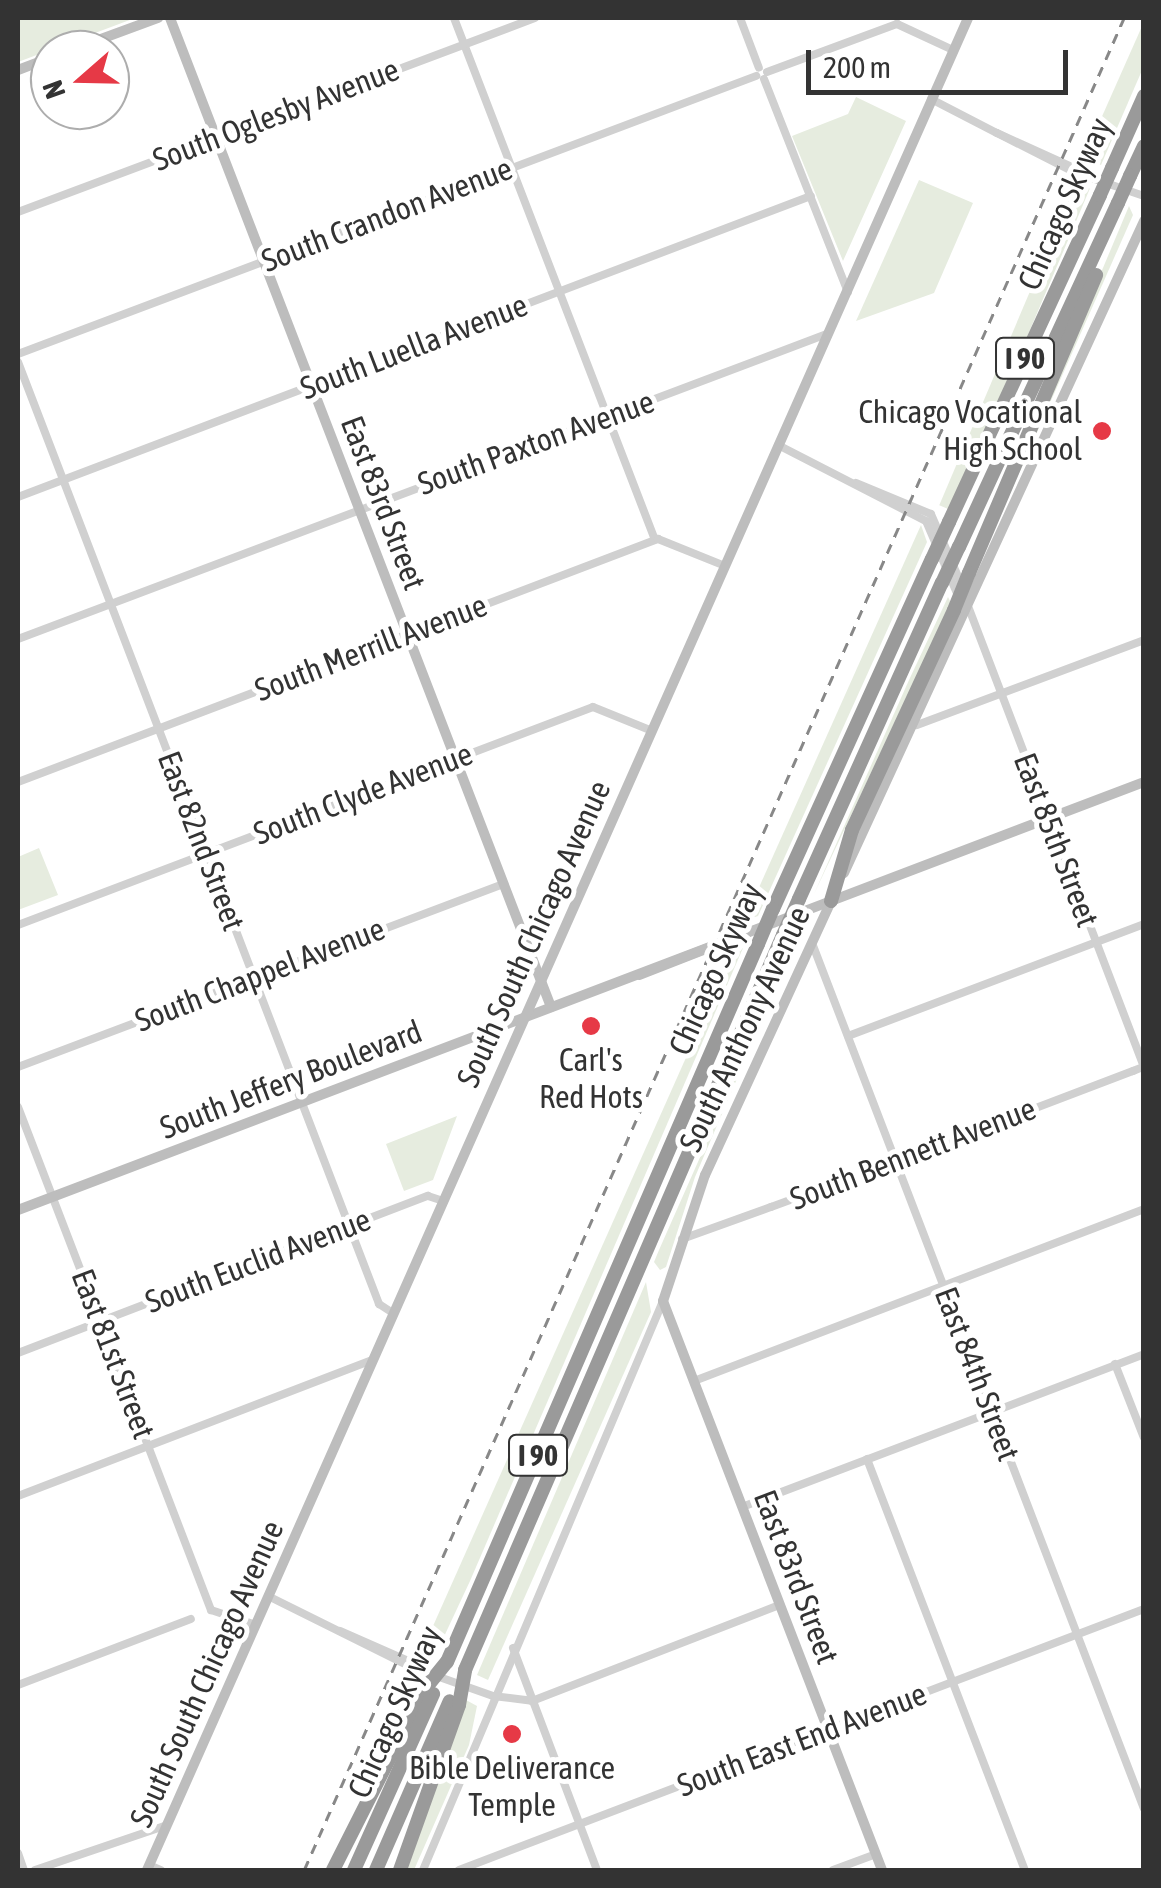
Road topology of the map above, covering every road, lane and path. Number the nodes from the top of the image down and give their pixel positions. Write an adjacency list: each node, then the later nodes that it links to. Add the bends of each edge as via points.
1 (158, 18): 7 (main road)
2 (170, 18): 13 (main road, East 83rd Street)
3 (454, 18): 8 (street)
4 (535, 18): 8 (street, South Oglesby Avenue)
5 (740, 18): 10 (street)
6 (968, 18): 9 (main road, South South Chicago Avenue)
7 (125, 30)
8 (464, 44): 13 (street, South Oglesby Avenue); 15 (street)
9 (953, 50): 10 (street, South Crandon Avenue, via 897,24); 12 (main road, South South Chicago Avenue)
10 (762, 74): 15 (street, South Crandon Avenue); 16 (street)
11 (1144, 96): 53 (highway, Chicago Skyway / I 90, bridge, via 773,909)
12 (931, 99): 17 (street); 23 (main road, South South Chicago Avenue)
13 (216, 138): 18 (street, South Oglesby Avenue); 21 (main road, East 83rd Street)
14 (1144, 146): 20 (highway, Chicago Skyway / I 90, bridge)
15 (512, 168): 21 (street, South Crandon Avenue); 22 (street)
16 (810, 196): 22 (street, South Luella Avenue); 23 (street)
17 (1144, 196)
18 (18, 212)
19 (1144, 220): 36 (main road, South Anthony Avenue)
20 (1100, 243): 36 (highway, bridge, via 1097,272 969,573); 99 (highway, Chicago Skyway / I 90, bridge, via 782,935)
21 (263, 261): 25 (street, South Crandon Avenue); 27 (main road, East 83rd Street)
22 (560, 292): 27 (street, South Luella Avenue); 28 (street)
23 (848, 292): 24 (main road, South South Chicago Avenue)
24 (830, 333): 28 (street, South Paxton Avenue); 29 (main road, South South Chicago Avenue)
25 (18, 354)
26 (18, 362): 30 (street, East 82nd Street)
27 (311, 386): 30 (street, South Luella Avenue); 32 (main road, East 83rd Street)
28 (608, 416): 32 (street, South Paxton Avenue); 33 (street)
29 (778, 445): 34 (main road, South South Chicago Avenue); 36 (street, East 85th Street, via 926,521)
30 (63, 480): 31 (street, South Luella Avenue); 35 (street, East 82nd Street)
31 (18, 497)
32 (359, 509): 35 (street, South Paxton Avenue); 37 (main road, East 83rd Street)
33 (655, 540): 34 (street); 37 (street, South Merrill Avenue)
34 (725, 566): 43 (main road, South South Chicago Avenue)
35 (110, 604): 38 (street, South Paxton Avenue); 42 (street, East 82nd Street)
36 (961, 611): 40 (street, East 85th Street); 41 (main road, South Anthony Avenue); 50 (highway, via 852,830)
37 (407, 634): 42 (street, South Merrill Avenue); 44 (main road, East 83rd Street)
38 (18, 639)
39 (1144, 640): 40 (street)
40 (1000, 694): 41 (street); 47 (street, East 85th Street)
41 (917, 725): 50 (main road, South Anthony Avenue)
42 (158, 728): 45 (street, South Merrill Avenue); 48 (street, East 82nd Street)
43 (652, 731): 44 (street, South Clyde Avenue, via 593,707); 57 (main road, South South Chicago Avenue)
44 (455, 759): 48 (street, South Clyde Avenue); 49 (main road, East 83rd Street)
45 (18, 782)
46 (1144, 782): 47 (main road, South Jeffery Boulevard)
47 (1048, 819): 50 (main road, South Jeffery Boulevard); 55 (street, East 85th Street)
48 (206, 854): 52 (street, South Clyde Avenue); 56 (street, East 82nd Street)
49 (503, 884): 56 (street, South Chappel Avenue); 57 (main road, East 83rd Street)
50 (831, 900): 53 (main road, South Jeffery Boulevard); 54 (main road, South Anthony Avenue)
51 (1144, 924): 55 (street)
52 (18, 925)
53 (753, 939): 58 (main road, South Jeffery Boulevard); 96 (highway, Chicago Skyway / I 90, bridge, via 627,1248 447,1662)
54 (810, 939): 60 (street, East 84th Street); 71 (main road, South Anthony Avenue)
55 (1095, 942): 60 (street); 62 (street, East 85th Street)
56 (254, 978): 61 (street, South Chappel Avenue); 63 (street, East 82nd Street)
57 (541, 982): 58 (main road, East 83rd Street); 59 (main road, South South Chicago Avenue)
58 (551, 1008): 59 (main road, South Jeffery Boulevard)
59 (525, 1017): 63 (main road, South Jeffery Boulevard); 67 (main road, South South Chicago Avenue)
60 (848, 1036): 65 (street, East 84th Street)
61 (18, 1067)
62 (1144, 1067): 65 (street, South Bennett Avenue)
63 (302, 1102): 66 (main road, South Jeffery Boulevard); 70 (street, East 82nd Street)
64 (18, 1107): 66 (street, East 81st Street)
65 (896, 1161): 71 (street, South Bennett Avenue); 72 (street, East 84th Street)
66 (52, 1197): 69 (main road, South Jeffery Boulevard); 75 (street, East 81st Street)
67 (443, 1202): 70 (street, South Euclid Avenue, via 428,1196); 74 (main road, South South Chicago Avenue)
68 (1144, 1209): 72 (street)
69 (18, 1210)
70 (349, 1226): 74 (street, East 82nd Street, via 379,1304); 75 (street, South Euclid Avenue)
71 (682, 1239): 73 (main road, South Anthony Avenue)
72 (943, 1284): 80 (street); 81 (street, East 84th Street)
73 (662, 1301): 80 (main road, East 83rd Street); 93 (street, South Anthony Avenue)
74 (393, 1313): 78 (main road, South South Chicago Avenue)
75 (100, 1321): 76 (street, South Euclid Avenue); 83 (street, East 81st Street)
76 (18, 1353)
77 (1144, 1354): 79 (street)
78 (373, 1360): 83 (street); 87 (main road, South South Chicago Avenue)
79 (1115, 1364): 81 (street); 82 (street)
80 (694, 1381): 86 (main road, East 83rd Street)
81 (992, 1412): 84 (street); 92 (street, East 84th Street)
82 (1144, 1438)
83 (148, 1446): 85 (street); 91 (street, East 81st Street, via 211,1610)
84 (867, 1460): 86 (street); 94 (street)
85 (18, 1496)
86 (742, 1507): 88 (main road, East 83rd Street)
87 (268, 1596): 91 (main road, South South Chicago Avenue); 97 (street)
88 (780, 1604): 98 (street); 100 (main road, East 83rd Street)
89 (1144, 1608): 92 (street, South East End Avenue)
90 (191, 1619): 95 (street)
91 (256, 1625): 102 (main road, South South Chicago Avenue)
92 (1076, 1634): 94 (street, South East End Avenue); 101 (street, East 84th Street)
93 (513, 1648): 97 (street, South Anthony Avenue); 98 (street)
94 (952, 1682): 100 (street, South East End Avenue); 119 (street)
95 (18, 1685)
96 (428, 1692): 110 (highway); 111 (highway, Chicago Skyway / I 90)
97 (493, 1696): 98 (street); 114 (street, South Anthony Avenue)
98 (532, 1700): 103 (street)
99 (455, 1703): 112 (highway, Chicago Skyway / I 90); 113 (highway)
100 (828, 1730): 103 (street, South East End Avenue); 105 (main road, East 83rd Street)
101 (1144, 1809)
102 (167, 1825): 106 (main road, South South Chicago Avenue); 108 (street)
103 (580, 1826): 115 (street, South East End Avenue); 116 (street)
104 (18, 1853): 107 (street)
105 (876, 1854): 117 (street); 118 (main road, East 83rd Street)
106 (148, 1868): 109 (street)
107 (24, 1870)
108 (36, 1870)
109 (161, 1870)
110 (333, 1870)
111 (354, 1870)
112 (376, 1870)
113 (400, 1870)
114 (423, 1870)
115 (459, 1870)
116 (598, 1870)
117 (833, 1870)
118 (882, 1870)
119 (1024, 1870)

